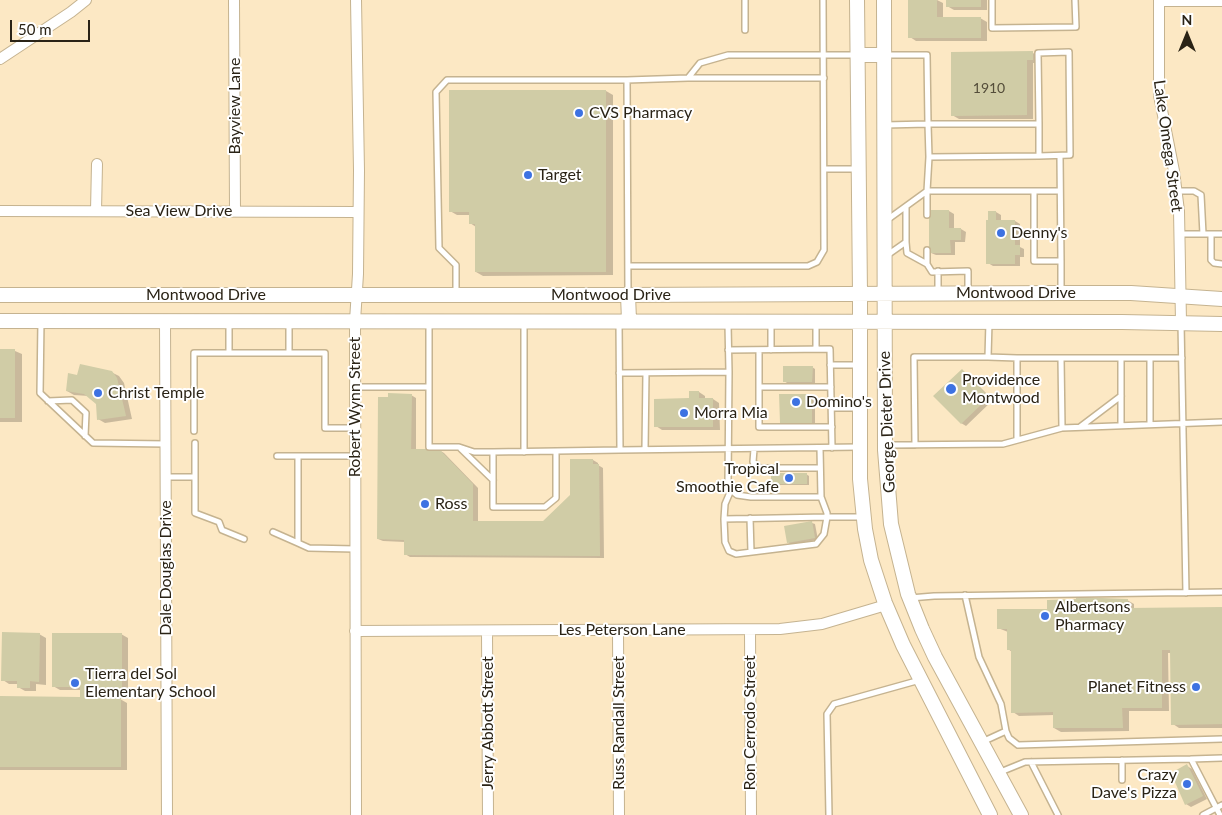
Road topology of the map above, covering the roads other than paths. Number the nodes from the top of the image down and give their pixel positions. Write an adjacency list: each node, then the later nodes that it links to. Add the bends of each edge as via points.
1 (86, 0): 16 (street)
2 (234, 0): 36 (street, Bayview Lane)
3 (356, 0): 37 (street, Robert Wynn Street)
4 (745, 0): 12 (lane)
5 (823, 0): 15 (lane)
6 (857, 0): 13 (main road, George Dieter Drive)
7 (884, 0): 14 (main road, George Dieter Drive)
8 (992, 0): 9 (lane, via 992,28 1076,27)
9 (1075, 0)
10 (1159, 1): 11 (street); 31 (street, Lake Omega Street, via 1159,95)
11 (1222, 1)
12 (745, 30)
13 (858, 55): 14 (main road); 15 (lane); 28 (main road, George Dieter Drive)
14 (884, 55): 20 (lane, via 927,55); 22 (main road, George Dieter Drive)
15 (824, 56): 17 (lane, via 728,55 700,63); 18 (lane)
16 (0, 60)
17 (688, 78): 18 (lane); 19 (lane)
18 (824, 78): 27 (lane)
19 (627, 80): 50 (lane); 58 (lane, via 447,80 436,92 439,248 456,265)
20 (928, 124): 21 (lane); 22 (lane); 23 (lane)
21 (1039, 124): 24 (lane); 25 (lane, via 1038,53 1069,52 1070,156)
22 (884, 125): 39 (main road, George Dieter Drive)
23 (929, 156): 24 (lane); 32 (lane)
24 (1039, 156): 25 (lane)
25 (1060, 156): 30 (lane)
26 (97, 164): 35 (street)
27 (824, 169): 28 (lane); 50 (lane, via 824,250 817,262 808,266)
28 (859, 169): 56 (main road, George Dieter Drive)
29 (1034, 190): 30 (lane); 32 (lane); 47 (lane, via 1034,261)
30 (1060, 190): 47 (lane)
31 (1176, 190): 40 (street, Lake Omega Street); 41 (lane, via 1194,191 1201,196)
32 (927, 191): 33 (lane); 38 (lane)
33 (906, 207): 39 (lane); 44 (lane)
34 (0, 211): 35 (street, Sea View Drive)
35 (96, 211): 36 (street, Sea View Drive)
36 (235, 211): 37 (street, Sea View Drive)
37 (358, 212): 55 (street, Robert Wynn Street)
38 (927, 215)
39 (884, 222): 46 (main road, George Dieter Drive)
40 (1180, 234): 41 (lane); 61 (street, Lake Omega Street)
41 (1203, 234): 42 (lane)
42 (1211, 234): 43 (lane); 49 (lane, via 1211,260 1214,264)
43 (1222, 234)
44 (906, 242): 46 (lane); 48 (lane, via 908,253)
45 (927, 250): 48 (lane)
46 (884, 257): 57 (main road, George Dieter Drive)
47 (1061, 261): 52 (lane)
48 (927, 264): 51 (lane, via 932,272)
49 (1222, 264)
50 (628, 266): 59 (lane)
51 (938, 271): 53 (lane); 54 (lane, via 968,271)
52 (1061, 292): 54 (main road, Montwood Drive); 61 (main road, Montwood Drive)
53 (938, 293): 54 (main road, Montwood Drive); 57 (main road, Montwood Drive)
54 (968, 293)
55 (357, 294): 58 (main road, Montwood Drive); 60 (main road, Montwood Drive); 69 (street, Robert Wynn Street)
56 (860, 294): 57 (main road, Montwood Drive); 59 (main road, Montwood Drive); 75 (main road, George Dieter Drive)
57 (884, 294): 76 (main road, George Dieter Drive)
58 (456, 295): 59 (main road, Montwood Drive)
59 (628, 295): 64 (main road)
60 (0, 296)
61 (1180, 296): 62 (main road, Montwood Drive); 78 (street, Lake Omega Street)
62 (1222, 299)
63 (0, 320): 65 (main road, Montwood Drive)
64 (624, 320): 71 (main road, Montwood Drive); 72 (main road, Montwood Drive); 95 (lane)
65 (41, 321): 66 (main road, Montwood Drive); 102 (lane, via 40,394)
66 (165, 321): 67 (main road, Montwood Drive); 117 (street, Dale Douglas Drive)
67 (229, 321): 68 (main road, Montwood Drive); 84 (lane)
68 (289, 321): 69 (main road, Montwood Drive); 85 (lane)
69 (355, 321): 70 (main road, Montwood Drive); 97 (street, Robert Wynn Street)
70 (429, 321): 71 (main road, Montwood Drive); 98 (lane)
71 (524, 321): 129 (lane)
72 (728, 321): 73 (main road, Montwood Drive); 81 (lane)
73 (771, 321): 74 (main road, Montwood Drive); 83 (lane)
74 (816, 321): 75 (main road, Montwood Drive); 80 (lane)
75 (860, 322): 76 (main road, Montwood Drive); 93 (main road, George Dieter Drive)
76 (884, 322): 77 (main road, Montwood Drive); 118 (main road, George Dieter Drive)
77 (989, 322): 78 (main road, Montwood Drive); 86 (lane)
78 (1181, 322): 79 (main road, Montwood Drive); 91 (lane)
79 (1222, 324)
80 (816, 349): 83 (lane); 92 (lane, via 830,349)
81 (728, 350): 82 (lane); 94 (lane)
82 (759, 350): 83 (lane); 99 (lane)
83 (771, 350)
84 (229, 353): 85 (lane); 113 (lane, via 194,353)
85 (289, 353): 109 (lane, via 325,353 326,428)
86 (988, 357): 87 (lane); 119 (lane, via 914,357)
87 (1018, 358): 88 (lane); 115 (lane)
88 (1061, 358): 89 (lane); 111 (lane)
89 (1121, 358): 90 (lane); 101 (lane)
90 (1150, 358): 91 (lane); 107 (lane)
91 (1182, 358): 106 (lane)
92 (830, 365): 93 (lane); 100 (lane)
93 (860, 365): 104 (main road, George Dieter Drive)
94 (728, 372): 96 (lane); 126 (lane)
95 (619, 373): 96 (lane); 127 (lane)
96 (646, 373): 125 (lane)
97 (355, 387): 98 (lane); 109 (street, Robert Wynn Street)
98 (429, 387): 120 (lane, via 429,447)
99 (759, 387): 100 (lane); 110 (lane, via 759,428)
100 (831, 387): 103 (lane)
101 (1121, 396): 108 (lane); 112 (lane)
102 (48, 400): 114 (lane); 114 (lane, via 72,400 86,413)
103 (831, 408): 104 (lane); 110 (lane)
104 (860, 408): 124 (main road, George Dieter Drive)
105 (1222, 422): 106 (lane)
106 (1183, 423): 107 (lane); 150 (lane)
107 (1150, 424): 108 (lane)
108 (1121, 426): 112 (lane)
109 (355, 428): 133 (street, Robert Wynn Street)
110 (832, 428): 123 (lane)
111 (1062, 428): 112 (lane); 115 (lane)
112 (1078, 428)
113 (194, 431)
114 (85, 436): 117 (lane, via 93,443)
115 (1017, 440): 119 (lane, via 1003,444)
116 (195, 443): 136 (lane)
117 (166, 444): 135 (street, Dale Douglas Drive)
118 (885, 445): 119 (lane); 152 (main road, George Dieter Drive, via 891,524)
119 (915, 445)
120 (459, 447): 128 (lane, via 474,452); 137 (lane)
121 (754, 448): 122 (lane); 126 (lane); 134 (lane, via 754,462 760,468)
122 (820, 448): 123 (lane); 134 (lane)
123 (832, 448): 124 (lane)
124 (860, 448): 140 (main road, George Dieter Drive)
125 (645, 449): 126 (lane); 127 (lane)
126 (728, 449): 138 (lane)
127 (620, 450): 130 (lane)
128 (493, 452): 129 (lane); 137 (lane)
129 (524, 452): 130 (lane)
130 (556, 452): 137 (lane, via 556,498 545,507 493,508)
131 (277, 456): 132 (lane)
132 (298, 456): 133 (lane); 146 (lane)
133 (355, 456): 147 (street, Robert Wynn Street)
134 (820, 468): 139 (lane)
135 (166, 477): 136 (lane); 169 (street, Dale Douglas Drive)
136 (195, 477): 145 (lane, via 195,513 218,522 222,530)
137 (493, 480)
138 (731, 490): 139 (lane, via 751,497); 143 (lane, via 725,504)
139 (820, 497): 141 (lane)
140 (863, 516): 141 (lane); 153 (main road, George Dieter Drive)
141 (828, 517): 142 (lane); 148 (lane, via 824,534 816,544)
142 (750, 518): 143 (lane); 148 (lane)
143 (724, 519): 148 (lane, via 725,542 729,551 736,554)
144 (272, 532): 146 (lane)
145 (244, 539)
146 (298, 543): 147 (lane, via 309,548)
147 (355, 549): 156 (street, Robert Wynn Street)
148 (751, 552)
149 (1222, 592): 150 (lane)
150 (1186, 593): 151 (lane)
151 (964, 595): 152 (lane); 159 (lane, via 979,657 1001,704)
152 (909, 598): 153 (main road); 161 (main road, George Dieter Drive, via 935,657)
153 (886, 605): 155 (street, Les Peterson Lane, via 822,624); 158 (main road, George Dieter Drive)
154 (487, 630): 156 (street, Les Peterson Lane); 157 (street, Les Peterson Lane); 171 (street, Jerry Abbott Street)
155 (750, 630): 157 (street, Les Peterson Lane); 173 (street, Ron Cerrodo Street)
156 (356, 631): 170 (street, Robert Wynn Street)
157 (618, 631): 172 (street, Russ Randall Street)
158 (920, 680): 174 (lane, via 834,704 828,714); 175 (main road, George Dieter Drive)
159 (1006, 731): 160 (lane, via 1018,745); 161 (lane)
160 (1222, 739)
161 (982, 742): 166 (main road, George Dieter Drive)
162 (1222, 758): 163 (lane)
163 (1190, 759): 164 (lane); 168 (lane)
164 (1122, 760): 165 (lane); 167 (lane)
165 (1031, 762): 166 (lane); 177 (lane)
166 (998, 773): 176 (main road, George Dieter Drive)
167 (1122, 780)
168 (1219, 807): 178 (lane); 179 (lane)
169 (167, 815)
170 (356, 815)
171 (488, 815)
172 (619, 815)
173 (750, 815)
174 (829, 815)
175 (990, 815)
176 (1021, 815)
177 (1058, 815)
178 (1202, 815)
179 (1220, 815)

